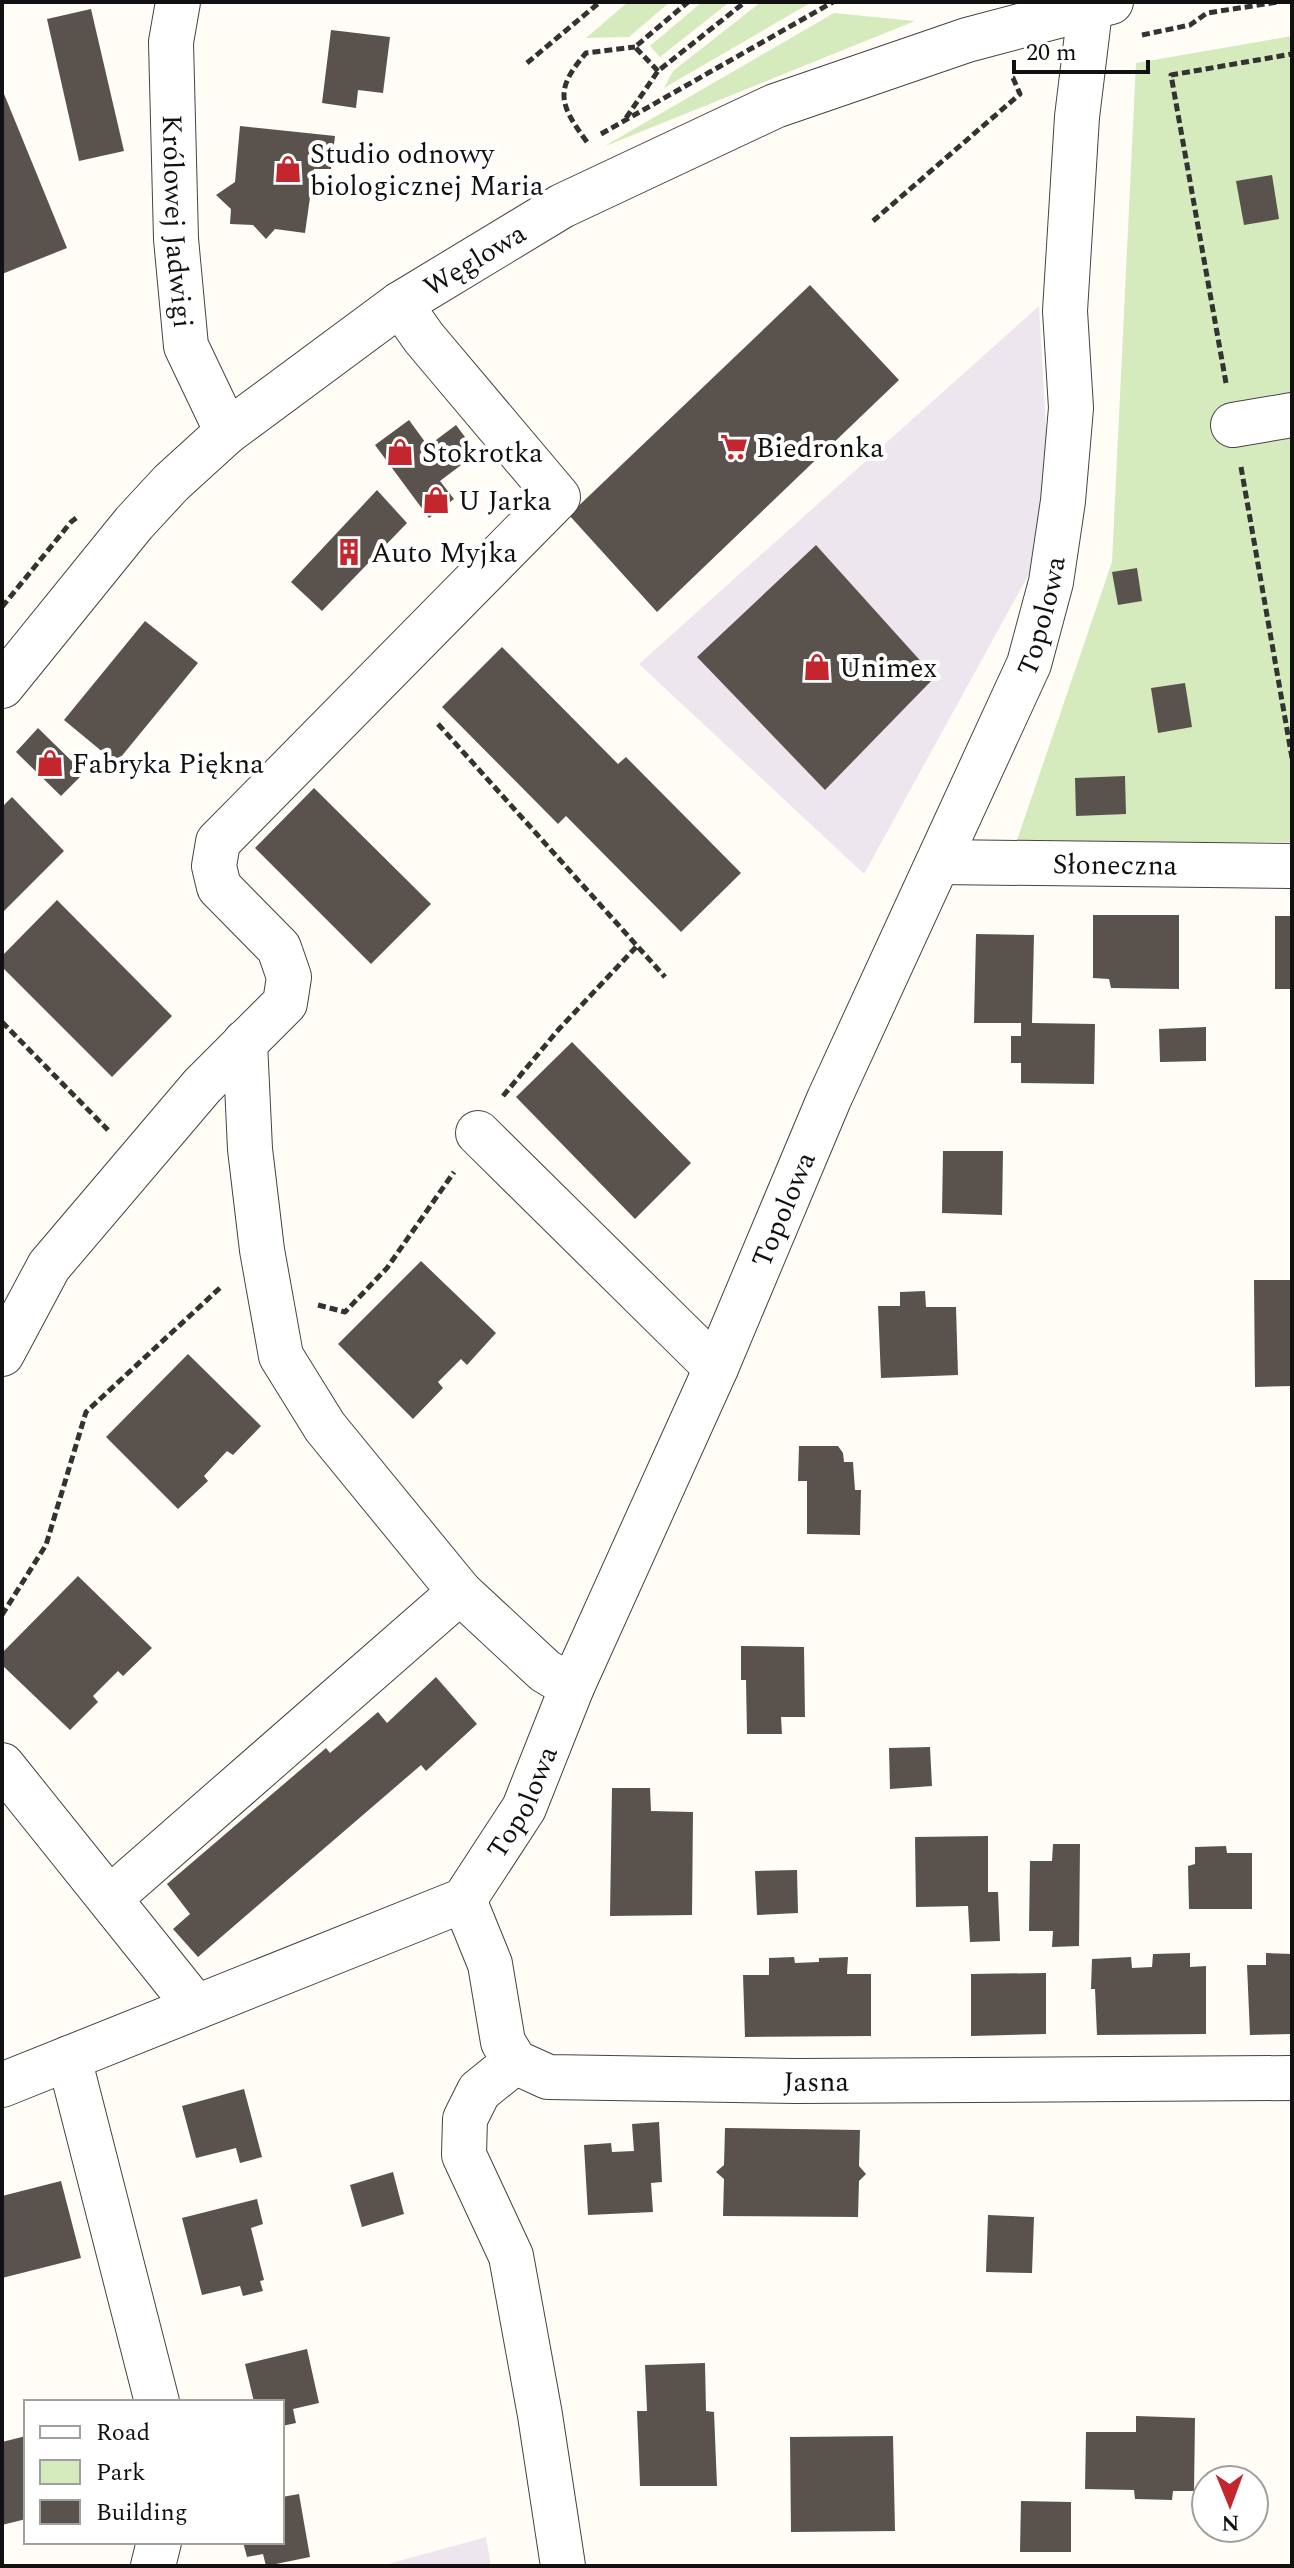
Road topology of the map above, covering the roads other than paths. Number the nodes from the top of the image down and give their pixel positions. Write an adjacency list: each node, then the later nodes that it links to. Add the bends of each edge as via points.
1 (178, 2): 6 (street, Królowej Jadwigi, via 171,42 175,208 186,346)
2 (1098, 3): 3 (street, Węglowa, via 967,40 775,106 562,206); 8 (street, Topolowa, via 1077,117 1065,311 1071,408 1051,582 1029,664)
3 (400, 304): 6 (street, Węglowa); 10 (street, via 558,497 218,842 214,866 219,887 279,948 289,977 285,1003)
4 (1292, 415): 5 (street)
5 (1233, 425)
6 (227, 432): 7 (street, Węglowa, via 134,523)
7 (2, 686)
8 (939, 862): 9 (street, Słoneczna); 13 (street, Topolowa, via 829,1099)
9 (1292, 866)
10 (245, 1042): 12 (street, via 49,1266); 14 (street, via 250,1149 281,1356 325,1427)
11 (478, 1133): 13 (street)
12 (2, 1354)
13 (716, 1368): 15 (street, Topolowa)
14 (460, 1592): 15 (street, via 545,1671); 17 (street)
15 (572, 1687): 18 (street, Topolowa, via 524,1808)
16 (2, 1765): 17 (street)
17 (110, 1898): 19 (street)
18 (464, 1900): 19 (street); 21 (street, via 490,1964 503,2042)
19 (196, 2007): 20 (street)
20 (69, 2058): 23 (street); 24 (street)
21 (515, 2062): 22 (street, Jasna, via 548,2077); 27 (street, via 479,2091 465,2119 464,2155 511,2256)
22 (1292, 2078)
23 (2, 2085)
24 (156, 2400)
25 (158, 2544): 26 (street)
26 (153, 2566)
27 (563, 2566)

